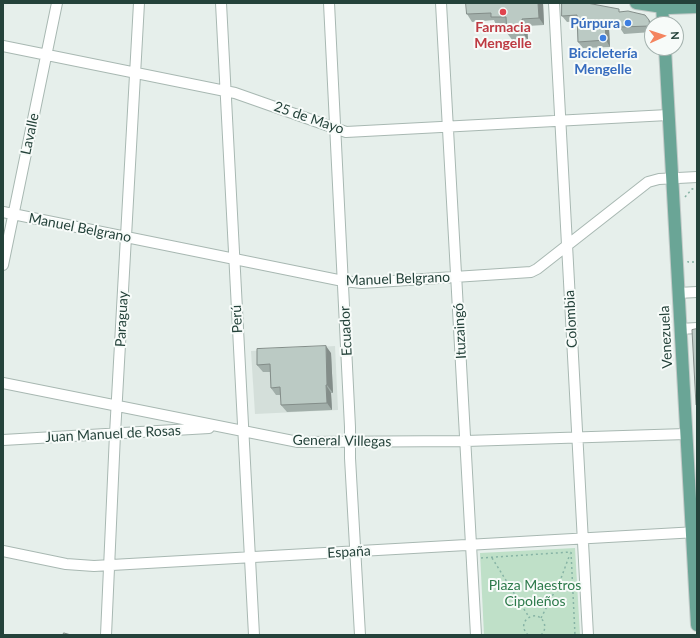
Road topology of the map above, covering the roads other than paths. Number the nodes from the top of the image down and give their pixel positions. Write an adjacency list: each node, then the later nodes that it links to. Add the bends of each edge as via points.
1 (57, 3): 12 (street, Lavalle)
2 (139, 3): 14 (street, Paraguay)
3 (221, 3): 15 (street, Perú)
4 (329, 3): 19 (street, Ecuador)
5 (442, 3): 18 (street, Ituzaingó)
6 (554, 3): 17 (street, Colombia)
7 (636, 3): 8 (main road)
8 (662, 5): 9 (main road); 10 (main road)
9 (697, 7)
10 (663, 16)
11 (3, 46): 12 (street, 25 de Mayo)
12 (46, 55): 14 (street, 25 de Mayo); 23 (street, Lavalle)
13 (665, 56): 16 (main road, Venezuela)
14 (135, 73): 15 (street, 25 de Mayo); 24 (street, Paraguay)
15 (225, 91): 19 (street, 25 de Mayo, via 253,98); 26 (street, Perú)
16 (668, 115): 17 (street, 25 de Mayo); 21 (main road, Venezuela)
17 (560, 121): 18 (street, 25 de Mayo); 25 (street, Colombia)
18 (448, 127): 19 (street, 25 de Mayo, via 355,132); 28 (street, Ituzaingó)
19 (336, 129): 29 (street, Ecuador)
20 (697, 177): 21 (street, Manuel Belgrano)
21 (672, 178): 25 (street, Manuel Belgrano, via 648,182); 31 (main road, Venezuela)
22 (3, 212): 23 (street, Manuel Belgrano)
23 (13, 214): 24 (street, Manuel Belgrano); 27 (street, Lavalle)
24 (126, 237): 26 (street, Manuel Belgrano); 35 (street, Paraguay)
25 (567, 246): 28 (street, Manuel Belgrano, via 531,272); 40 (street, Colombia)
26 (234, 259): 29 (street, Manuel Belgrano); 37 (street, Perú)
27 (3, 265)
28 (456, 277): 29 (street, Manuel Belgrano, via 362,283); 42 (street, Ituzaingó)
29 (343, 281): 43 (street, Ecuador)
30 (697, 292): 31 (street)
31 (678, 293): 33 (main road, Venezuela)
32 (697, 328): 33 (street)
33 (680, 329): 39 (main road, Venezuela)
34 (3, 382): 35 (street, General Villegas)
35 (117, 406): 36 (street, General Villegas); 38 (street, Paraguay)
36 (223, 427): 37 (street, General Villegas); 38 (street, Juan Manuel de Rosas)
37 (243, 431): 43 (street, General Villegas, via 298,442); 49 (street, Perú)
38 (115, 434): 41 (street, Juan Manuel de Rosas); 50 (street, Paraguay)
39 (686, 434): 40 (street, General Villegas); 44 (main road, Venezuela)
40 (577, 438): 42 (street, General Villegas); 45 (street, Colombia)
41 (3, 440)
42 (466, 441): 43 (street, General Villegas); 46 (street, Ituzaingó)
43 (350, 442): 48 (street, Ecuador)
44 (694, 533): 45 (street, España); 51 (main road, Venezuela)
45 (583, 540): 46 (street, España); 56 (street, Colombia)
46 (471, 546): 48 (street, España); 55 (street, Ituzaingó)
47 (3, 551): 50 (street, España, via 66,564)
48 (355, 552): 49 (street, España); 54 (street, Ecuador)
49 (250, 557): 50 (street, España); 53 (street, Perú)
50 (109, 565): 52 (street, Paraguay)
51 (697, 625)
52 (106, 635)
53 (254, 635)
54 (360, 635)
55 (476, 635)
56 (588, 635)

